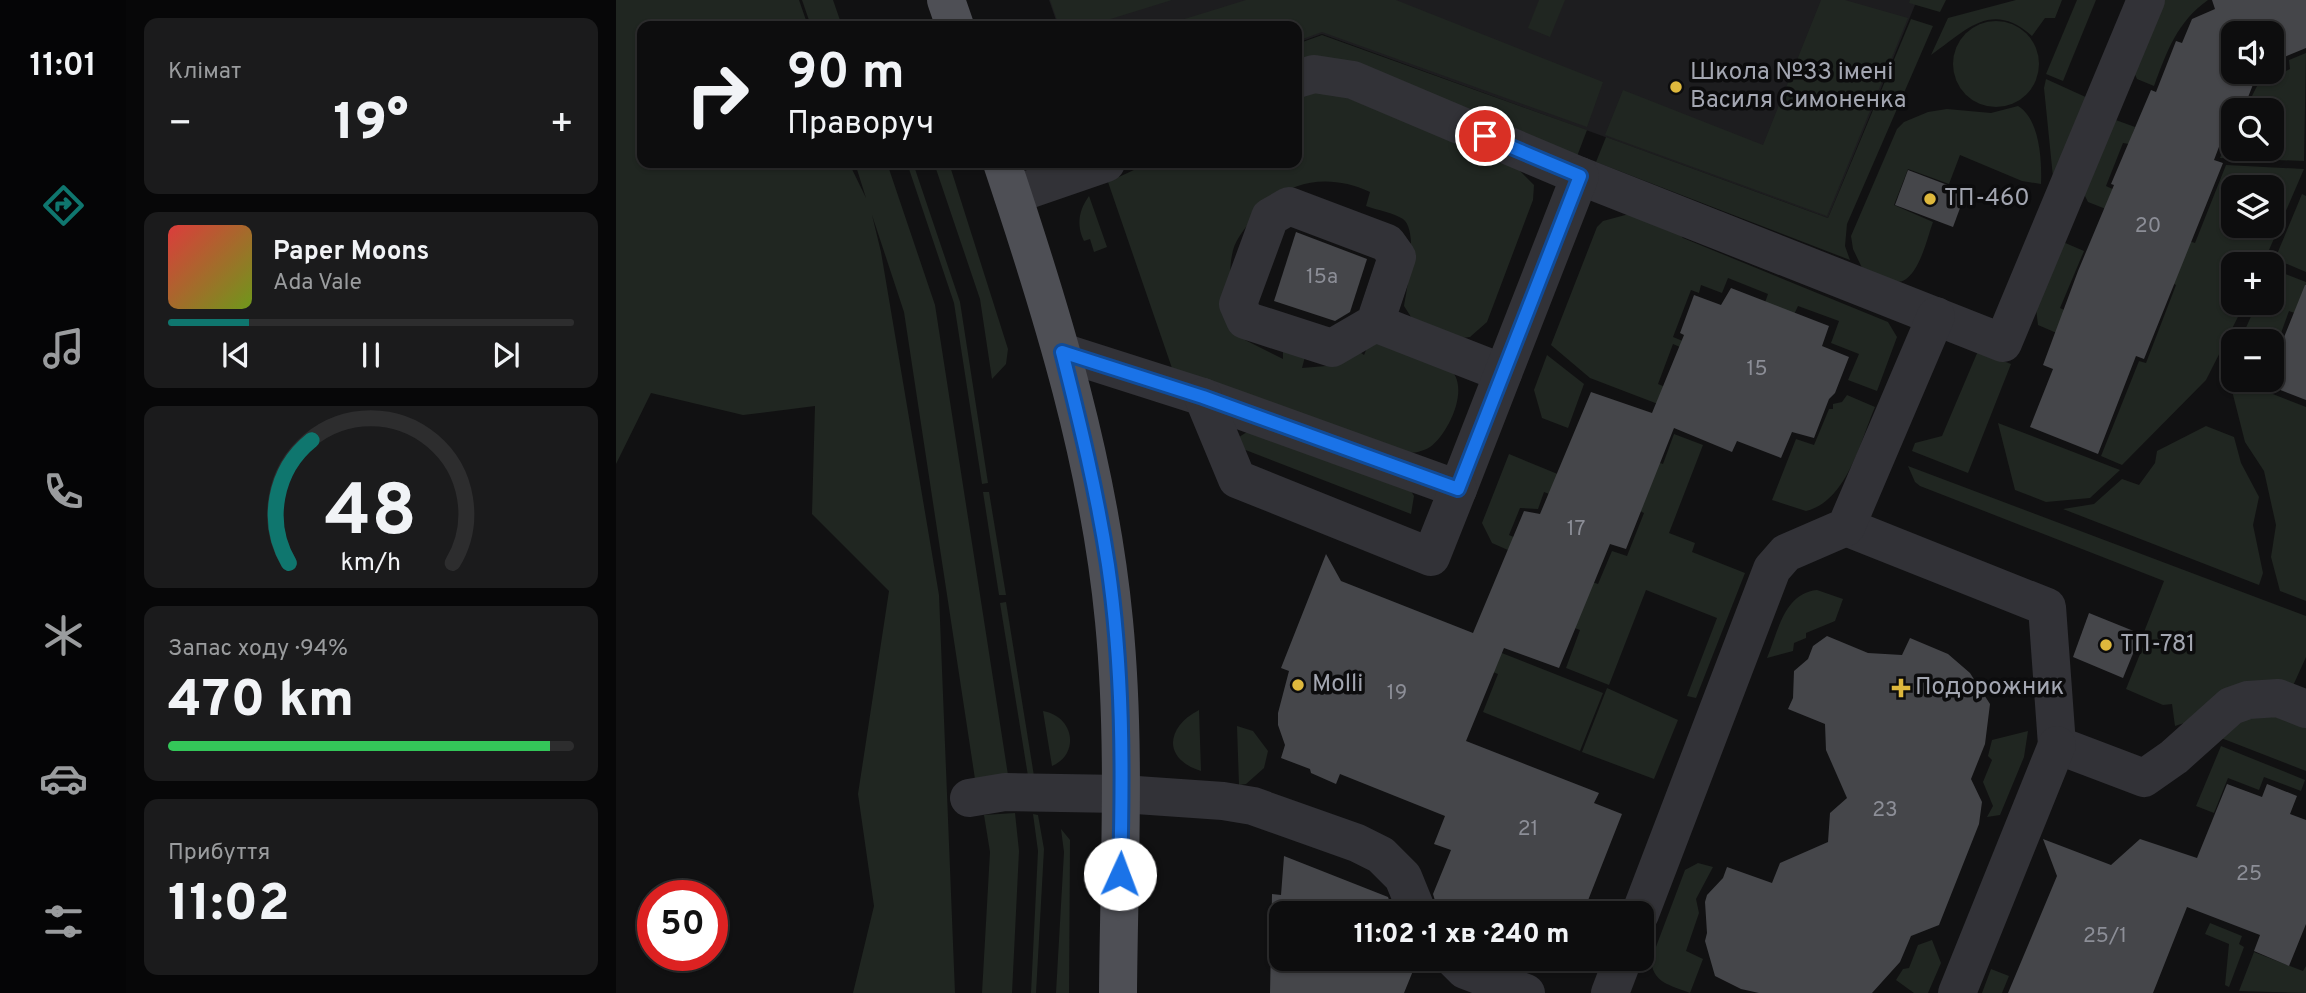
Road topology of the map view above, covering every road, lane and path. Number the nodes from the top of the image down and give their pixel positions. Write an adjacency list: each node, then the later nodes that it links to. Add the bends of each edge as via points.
1 (946, 0): 3 (main road)
2 (2146, 0): 8 (lane, via 2003,343)
3 (953, 21)
4 (1302, 78): 6 (lane, via 1314,74 1353,80)
5 (1075, 168): 7 (lane)
6 (1580, 176): 8 (lane); 11 (lane)
7 (1008, 179): 10 (main road)
8 (1936, 316): 14 (lane)
9 (1375, 323): 11 (lane)
10 (1062, 352): 12 (lane); 17 (main road, via 1091,468 1108,567)
11 (1503, 373): 13 (lane)
12 (1203, 397): 13 (lane); 13 (lane, via 1237,479 1431,557)
13 (1458, 489)
14 (1846, 527): 16 (lane, via 2047,607); 20 (lane, via 1786,553 1772,569)
15 (2306, 709): 16 (lane, via 2278,698 2231,706 2144,778)
16 (2057, 745): 26 (lane)
17 (1122, 794): 18 (lane, via 1005,792); 19 (lane, via 1252,806 1357,843 1381,855 1403,877); 23 (main road)
18 (970, 797)
19 (1413, 901)
20 (1645, 901)
21 (1468, 971): 24 (lane)
22 (1618, 971): 25 (lane)
23 (1118, 993)
24 (1526, 993)
25 (1610, 993)
26 (1957, 993)

